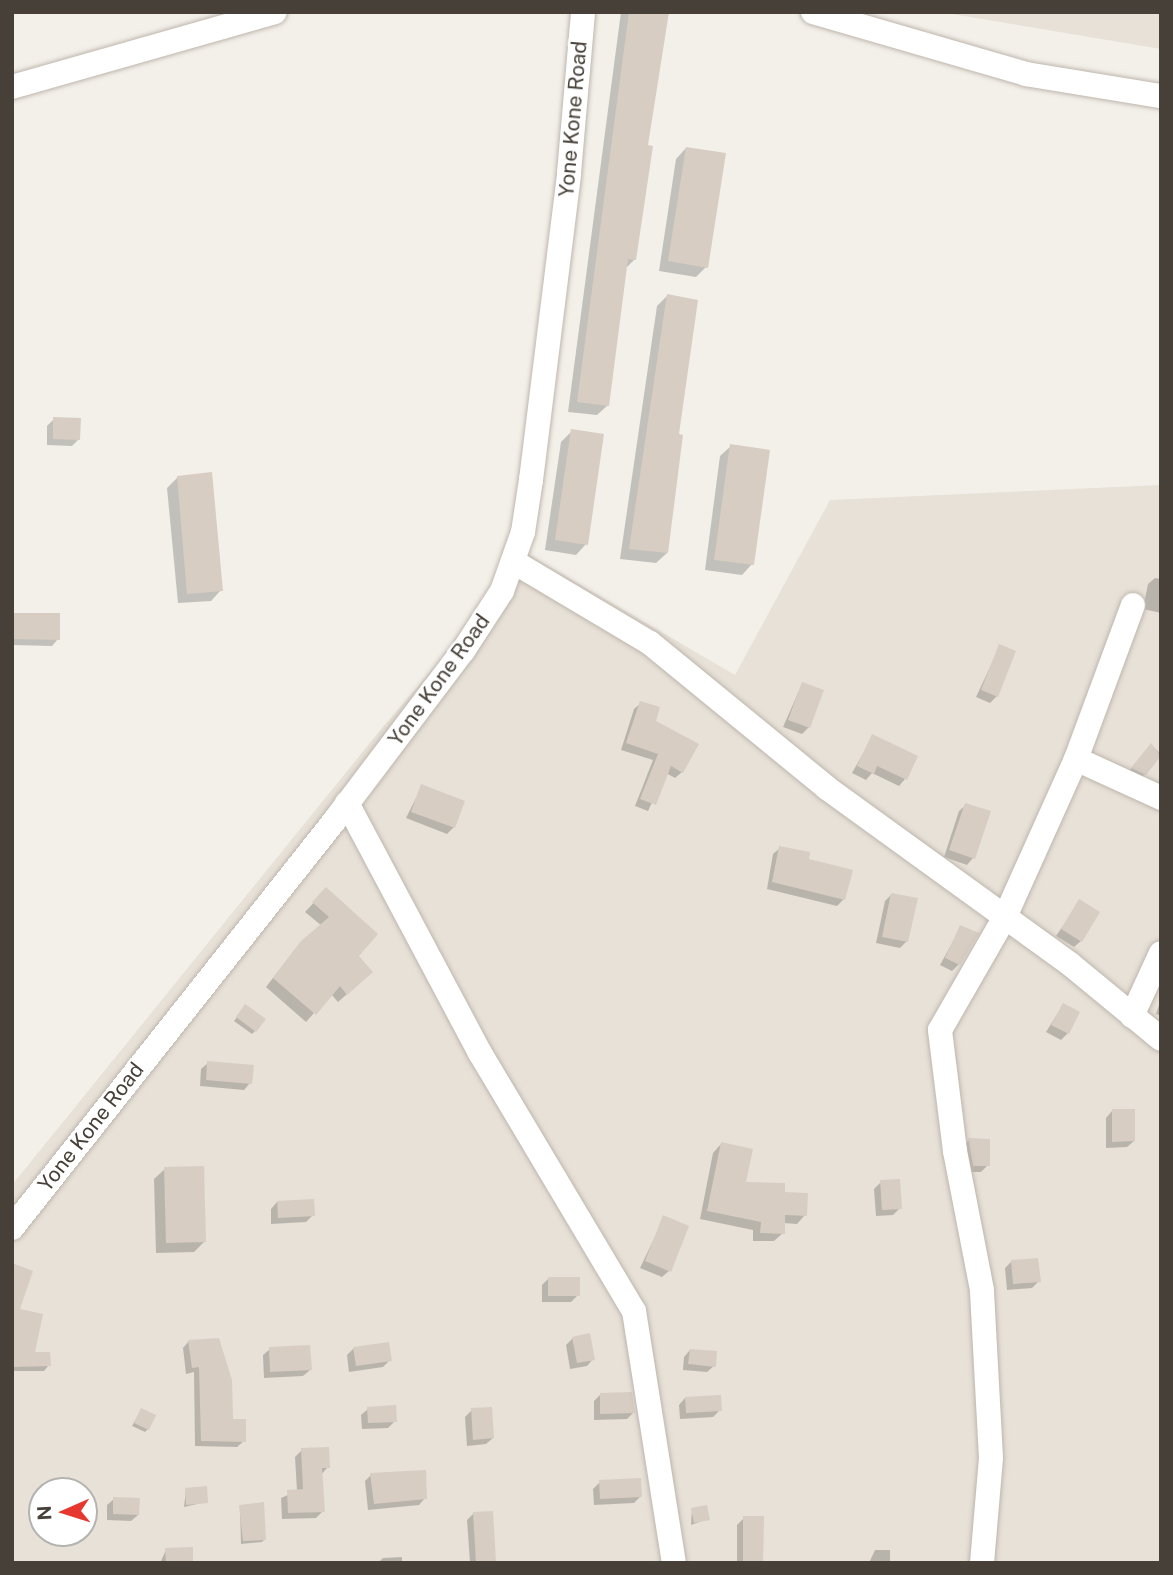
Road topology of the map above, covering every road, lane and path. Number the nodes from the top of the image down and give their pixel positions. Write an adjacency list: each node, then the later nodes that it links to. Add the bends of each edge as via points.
1 (275, 12): 4 (street)
2 (583, 12): 6 (street, Yone Kone Road, via 569,173 531,480)
3 (813, 12): 5 (street, via 1026,74)
4 (12, 87)
5 (1161, 96)
6 (514, 562): 10 (street, Yone Kone Road, via 463,652); 11 (street, via 650,643 827,788)
7 (1133, 605): 8 (street)
8 (1076, 759): 9 (street); 11 (street)
9 (1161, 798)
10 (347, 803): 15 (street, Yone Kone Road); 16 (street, via 480,1053 634,1311)
11 (1005, 917): 13 (street); 17 (street, via 940,1030 955,1151 982,1290 991,1458)
12 (1161, 953): 13 (street)
13 (1132, 1016): 14 (street)
14 (1161, 1039)
15 (12, 1228)
16 (674, 1563)
17 (982, 1563)

